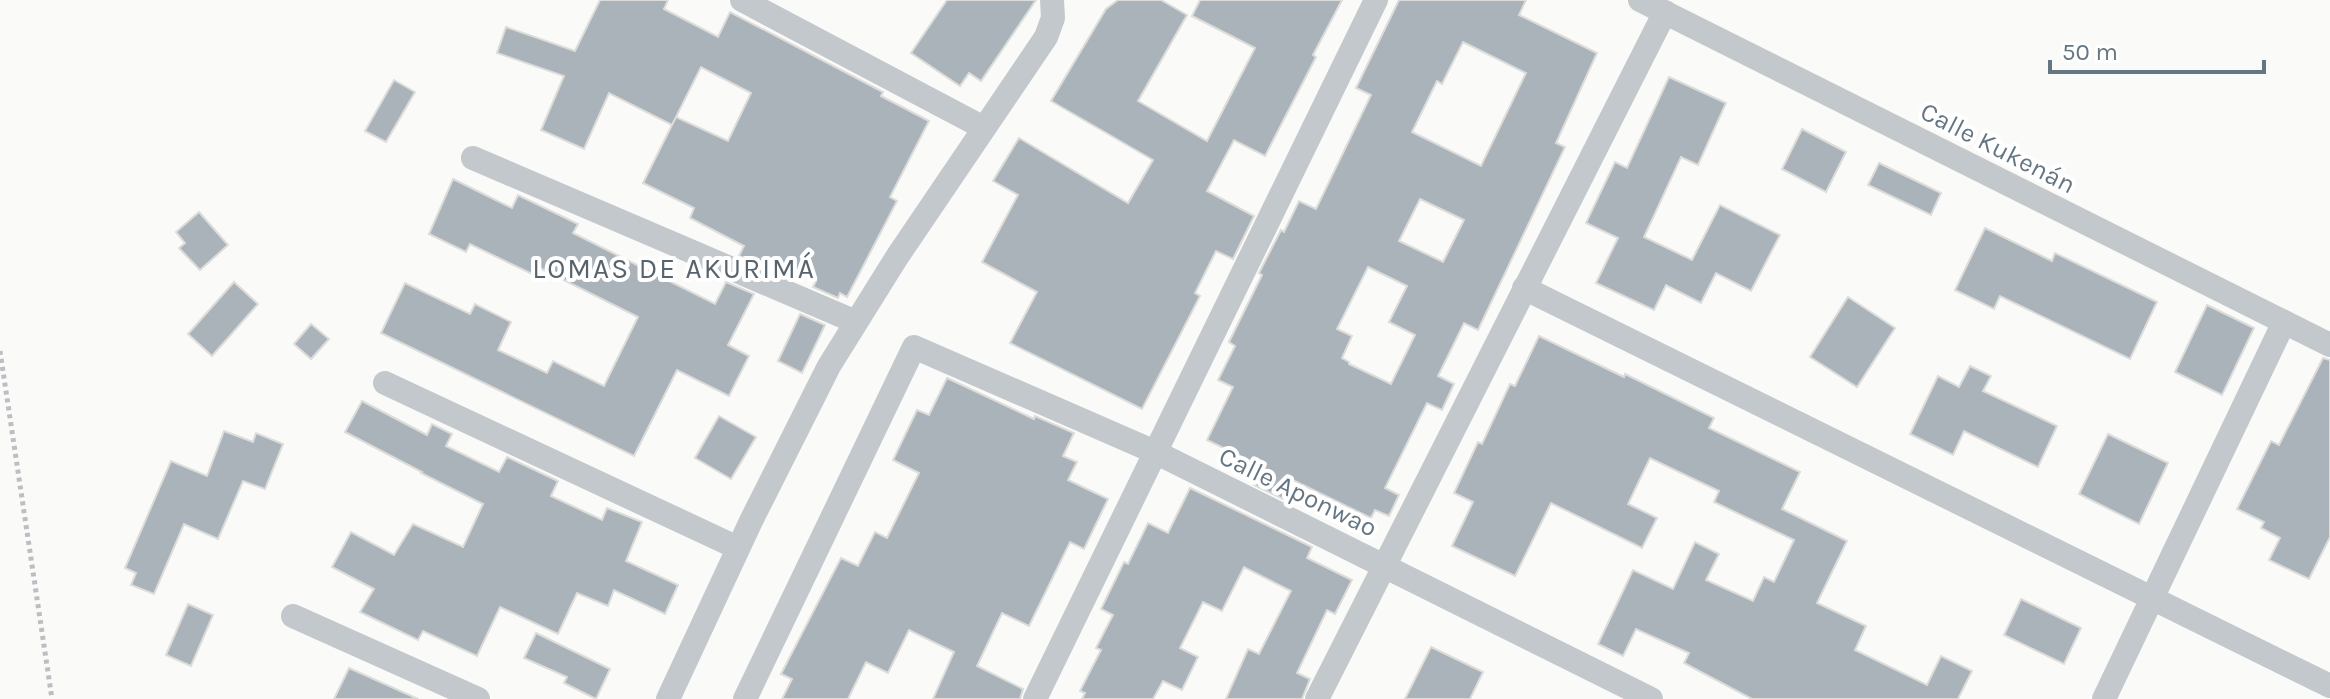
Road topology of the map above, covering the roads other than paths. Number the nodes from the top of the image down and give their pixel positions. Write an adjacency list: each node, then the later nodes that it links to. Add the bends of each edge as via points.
1 (742, 0): 6 (street)
2 (1052, 0): 6 (street, via 1046,37)
3 (1376, 0): 13 (street)
4 (1640, 0): 5 (street, Calle Kukenán)
5 (1665, 12): 8 (street); 10 (street, Calle Kukenán)
6 (984, 128): 9 (street)
7 (473, 158): 9 (street)
8 (1524, 288): 15 (street); 16 (street)
9 (856, 322): 14 (street)
10 (2284, 322): 11 (street, Calle Kukenán); 16 (street)
11 (2330, 345)
12 (385, 383): 14 (street)
13 (1155, 452): 15 (street, Calle Aponwao); 21 (street, Calle Aponwao, via 914,347); 22 (street)
14 (738, 548): 20 (street)
15 (1384, 566): 23 (street); 24 (street, Calle Aponwao)
16 (2152, 598): 18 (street); 25 (street)
17 (293, 616): 19 (street)
18 (2330, 686)
19 (478, 699)
20 (668, 699)
21 (745, 699)
22 (1035, 699)
23 (1317, 699)
24 (1651, 699)
25 (2104, 699)

